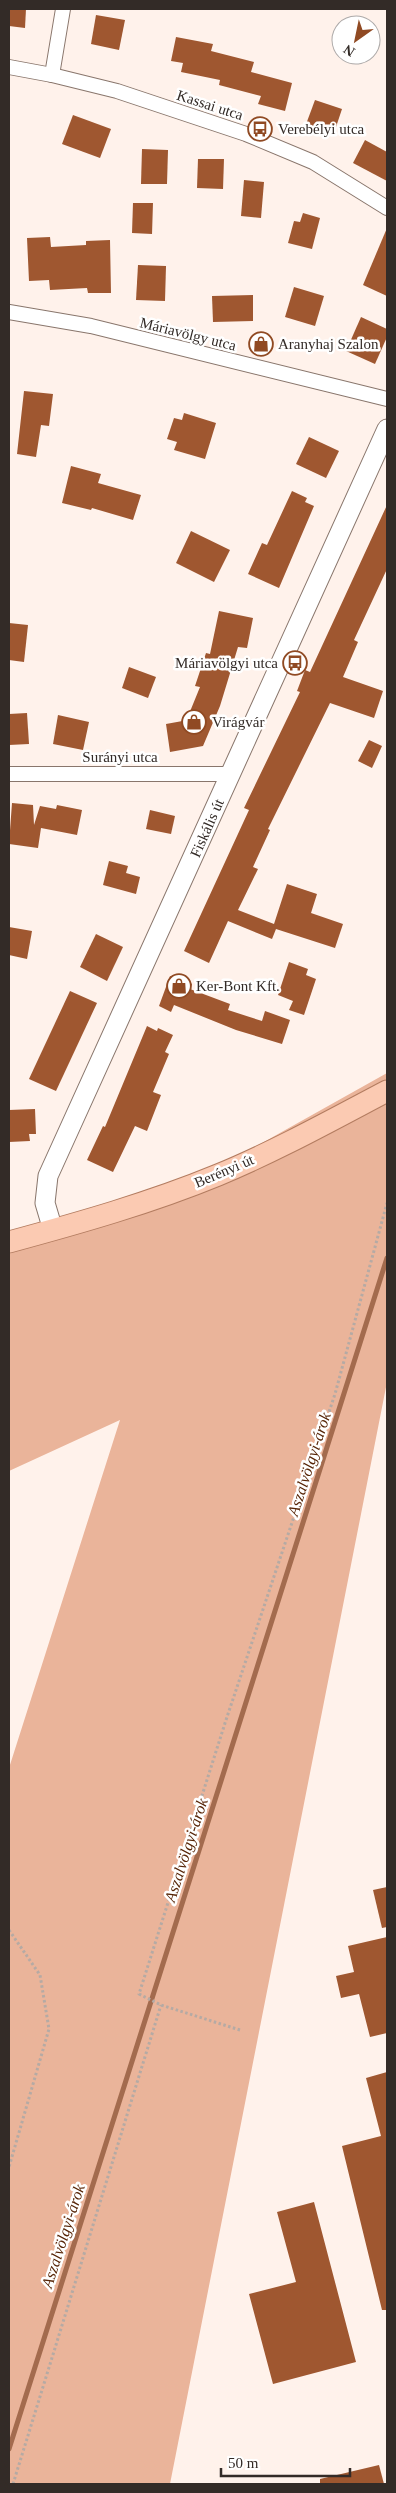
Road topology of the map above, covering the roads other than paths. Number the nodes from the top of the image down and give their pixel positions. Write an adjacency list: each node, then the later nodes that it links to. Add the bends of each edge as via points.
1 (63, 9): 3 (street)
2 (9, 67): 3 (street, Kassai utca)
3 (52, 75): 4 (street, Kassai utca, via 117,91 281,147)
4 (387, 208)
5 (9, 312): 6 (street, Máriavölgy utca, via 91,326)
6 (387, 400)
7 (387, 429): 9 (street, Fiskális út)
8 (9, 774): 9 (street, Surányi utca)
9 (231, 774): 11 (street, Fiskális út, via 48,1176 45,1203)
10 (387, 1091): 11 (main road, Berényi út, via 218,1175)
11 (53, 1230): 12 (main road, Berényi út)
12 (9, 1242)

